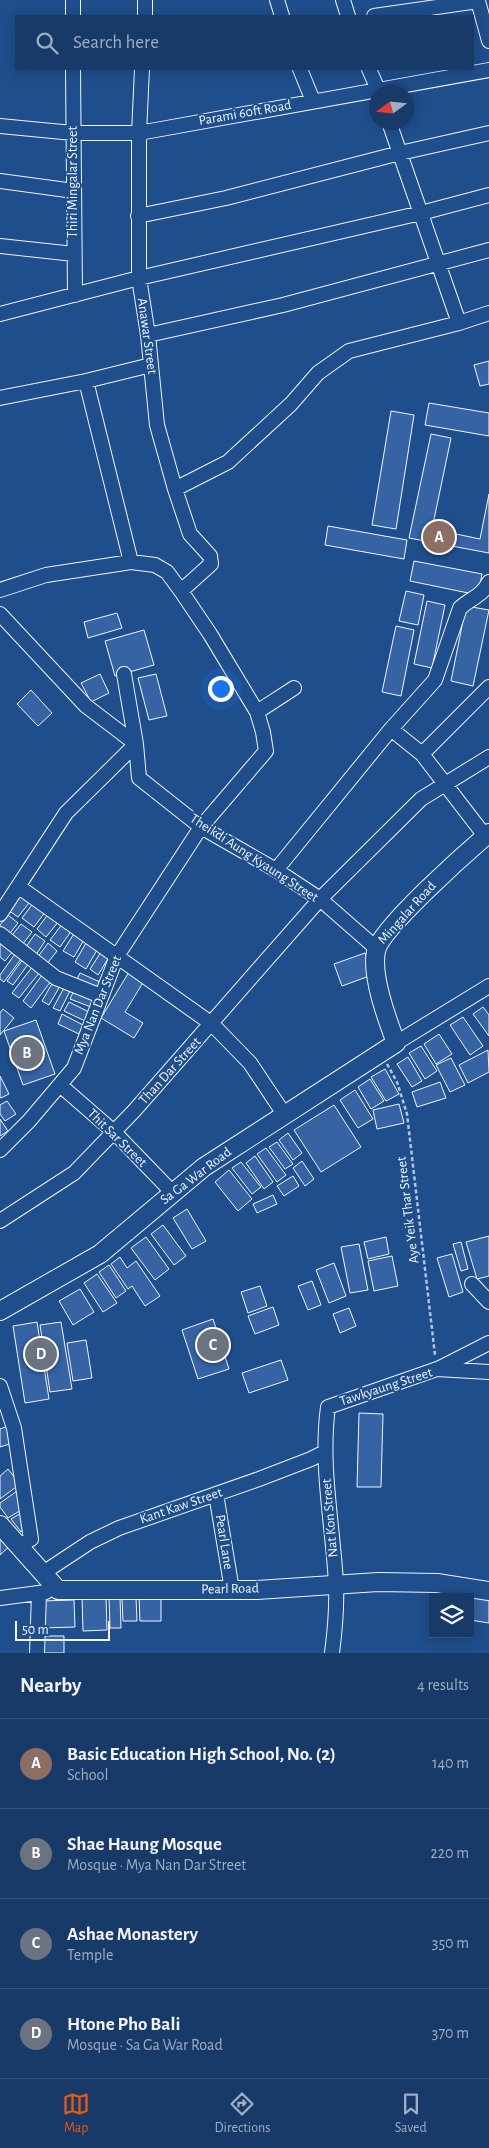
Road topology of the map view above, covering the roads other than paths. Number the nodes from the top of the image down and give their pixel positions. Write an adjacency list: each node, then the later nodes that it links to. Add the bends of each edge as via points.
1 (73, 0): 5 (street)
2 (145, 0): 6 (street)
3 (277, 0): 7 (street)
4 (343, 0): 8 (street)
5 (73, 15)
6 (145, 15)
7 (282, 15)
8 (348, 15)
9 (381, 15): 10 (street, via 478,1)
10 (489, 41)
11 (73, 70): 22 (street, Thiri Mingalar Street)
12 (142, 70): 23 (street)
13 (300, 70): 19 (street)
14 (369, 70): 16 (street)
15 (489, 70): 17 (street, Parami 60ft Road)
16 (376, 85)
17 (410, 85)
18 (369, 92): 19 (street, Parami 60ft Road)
19 (312, 101): 23 (street, Parami 60ft Road)
20 (0, 126): 22 (street, Parami 60ft Road)
21 (392, 130): 25 (street)
22 (73, 132): 23 (street, Parami 60ft Road); 27 (street, Thiri Mingalar Street)
23 (139, 133): 30 (street, Anawar Street)
24 (489, 134): 25 (street)
25 (400, 153): 29 (street); 30 (street, via 226,198)
26 (0, 182): 27 (street)
27 (74, 191): 33 (street, Thiri Mingalar Street)
28 (489, 195): 29 (street)
29 (421, 213): 34 (street); 35 (street)
30 (138, 216): 35 (street, Anawar Street)
31 (0, 246): 33 (street)
32 (489, 250): 34 (street)
33 (74, 254): 36 (street, Thiri Mingalar Street)
34 (438, 263): 39 (street); 40 (street, via 283,305)
35 (138, 278): 36 (street); 40 (street, Anawar Street)
36 (74, 295): 38 (street)
37 (489, 313): 39 (street)
38 (0, 314)
39 (459, 323): 44 (street, via 349,351 318,374 291,404 228,462)
40 (148, 335): 41 (street, Anawar Street)
41 (151, 365): 42 (street); 44 (street, Anawar Street, via 157,425)
42 (86, 381): 43 (street); 45 (street)
43 (0, 398)
44 (174, 489): 48 (street, Anawar Street, via 190,534 210,556 211,564)
45 (131, 562): 47 (street, via 46,575); 48 (street, via 155,564 167,572)
46 (489, 582): 54 (street, via 484,593 460,608 435,680)
47 (0, 590)
48 (180, 591): 53 (street)
49 (0, 614): 55 (street, via 86,706)
50 (124, 674): 55 (street, Theikdi Aung Kyaung Street)
51 (294, 688): 53 (street)
52 (489, 688): 56 (street)
53 (257, 712): 59 (street, Mya Nan Dar Street, via 266,750)
54 (391, 729): 56 (street); 61 (street)
55 (136, 744): 59 (street, Theikdi Aung Kyaung Street, via 139,778); 62 (street, via 66,814)
56 (422, 754): 58 (street)
57 (489, 757): 58 (street, Than Dar Street)
58 (446, 784): 60 (street); 63 (street, Than Dar Street, via 421,799)
59 (202, 826): 61 (street, Theikdi Aung Kyaung Street); 67 (street, Mya Nan Dar Street)
60 (487, 835): 66 (main road, Mingalar Road, via 446,870)
61 (276, 870): 63 (street, Theikdi Aung Kyaung Street)
62 (19, 887): 64 (street); 67 (street)
63 (320, 899): 66 (street, Theikdi Aung Kyaung Street); 70 (street, Than Dar Street)
64 (0, 914)
65 (0, 934): 69 (street, via 56,978)
66 (376, 948): 71 (main road, Mingalar Road, via 378,986)
67 (117, 956): 69 (street, Mya Nan Dar Street); 70 (street)
68 (489, 986): 71 (street)
69 (101, 996): 72 (street, Mya Nan Dar Street, via 74,1068)
70 (212, 1024): 73 (street, via 250,1063); 74 (street, Than Dar Street)
71 (388, 1048): 73 (main road, Sa Ga War Road)
72 (60, 1085): 74 (street, Thit Sar Street); 75 (street, Mya Nan Dar Street)
73 (284, 1114): 76 (main road, Sa Ga War Road, via 204,1166)
74 (114, 1132): 76 (street, Thit Sar Street); 77 (street, Than Dar Street, via 74,1173)
75 (1, 1147)
76 (172, 1193): 80 (main road, Sa Ga War Road, via 100,1254)
77 (0, 1221)
78 (472, 1284): 79 (street)
79 (489, 1302)
80 (0, 1311)
81 (489, 1343): 82 (street)
82 (437, 1369): 83 (street, Tawkyaung Street); 85 (street, Tawkyaung Street, via 330,1405)
83 (489, 1372)
84 (0, 1386): 88 (street, via 14,1428 31,1539)
85 (325, 1452): 86 (street, Kant Kaw Street); 90 (street, Nat Kon Street)
86 (216, 1494): 89 (street, Kant Kaw Street, via 119,1528 90,1542); 92 (street, Pearl Lane)
87 (0, 1525): 88 (main road)
88 (19, 1546): 89 (main road)
89 (43, 1573): 91 (main road)
90 (336, 1584): 92 (main road, Pearl Road); 93 (main road, Pearl Road, via 437,1583); 97 (street, Nat Kon Street)
91 (58, 1590): 92 (main road, Pearl Road); 94 (street)
92 (232, 1590)
93 (489, 1591)
94 (39, 1593): 95 (street); 96 (street)
95 (0, 1598)
96 (38, 1653)
97 (332, 1653)

